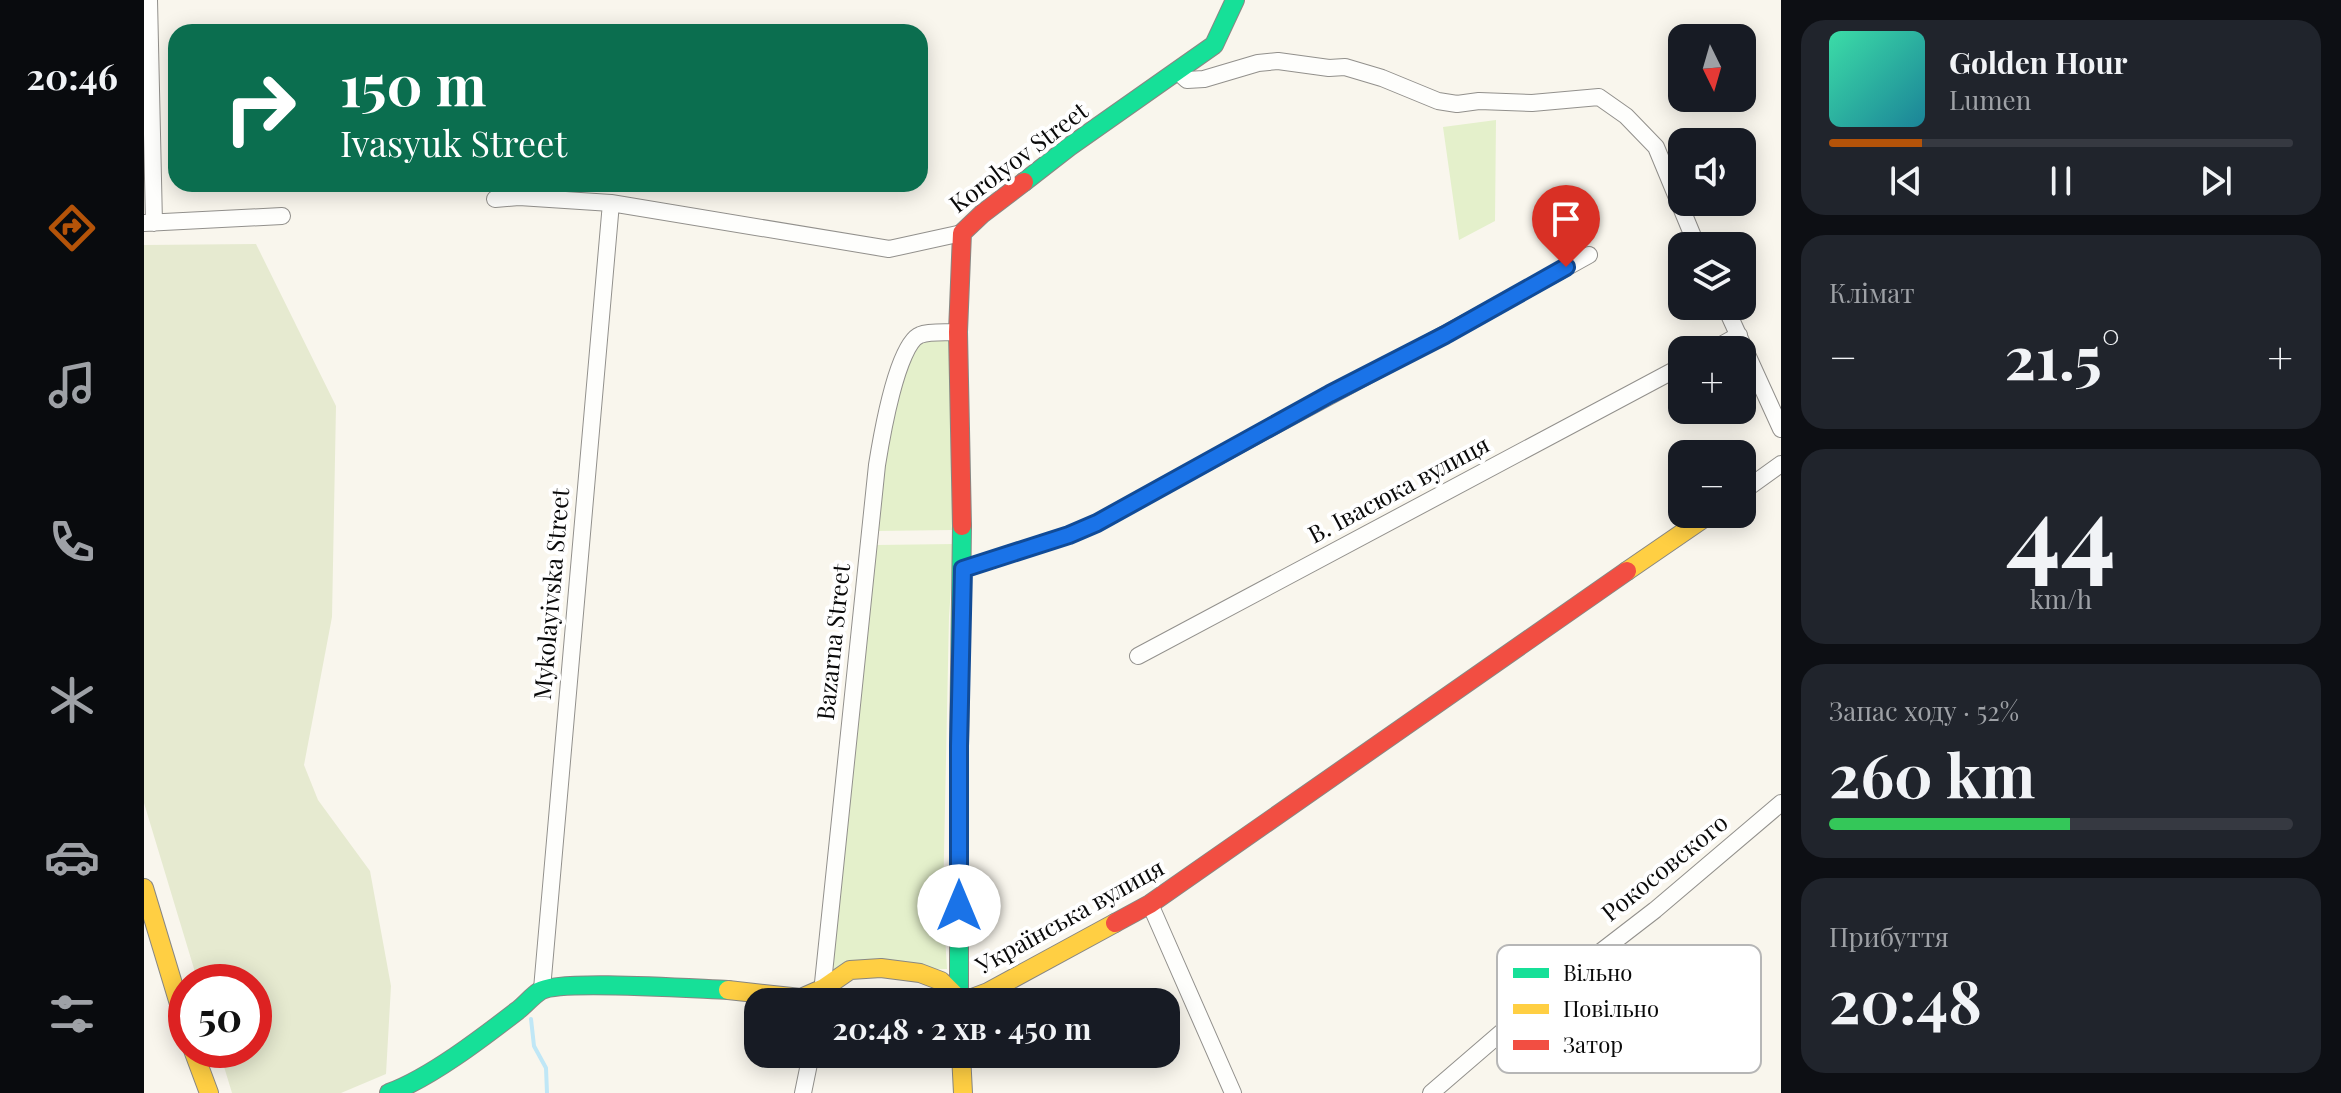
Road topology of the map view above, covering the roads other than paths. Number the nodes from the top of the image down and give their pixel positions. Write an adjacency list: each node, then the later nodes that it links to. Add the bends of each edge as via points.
1 (149, 0): 7 (street)
2 (1235, 0): 3 (street, Korolyov Street, via 1214,45)
3 (1178, 72): 8 (street, via 1187,80 1204,79 1278,61 1345,67 1457,104 1599,97 1656,147); 9 (street, Korolyov Street, via 1069,147)
4 (495, 199): 5 (street, Korolyov Street)
5 (611, 203): 9 (street, Korolyov Street, via 889,249); 31 (street, Mykolayivska Street)
6 (282, 216): 7 (street)
7 (149, 223)
8 (1691, 232)
9 (962, 233): 12 (street)
10 (1589, 255): 19 (street, via 1097,523)
11 (1732, 320): 13 (street)
12 (958, 332): 19 (street); 26 (street, Bazarna Street, via 919,335 907,345 885,418)
13 (1739, 335): 15 (street)
14 (1668, 373): 20 (street, В. Івасюка вулиця)
15 (1781, 429)
16 (1781, 464): 17 (street)
17 (1756, 482)
18 (1690, 528): 23 (street, Українська вулиця)
19 (963, 569): 29 (street)
20 (1138, 656)
21 (1781, 803): 24 (street, Рокосовского)
22 (144, 888): 25 (street)
23 (1150, 904): 30 (street, Українська вулиця); 41 (street)
24 (1610, 945)
25 (168, 967)
26 (824, 988)
27 (831, 988): 28 (street, Українська вулиця, via 850,970 881,968 920,973)
28 (947, 988)
29 (958, 988)
30 (995, 988)
31 (542, 989): 32 (street, Українська вулиця, via 569,985); 38 (street, via 438,1067)
32 (744, 991)
33 (1497, 1036): 42 (street, Рокосовского)
34 (200, 1068): 37 (street)
35 (808, 1068): 39 (street)
36 (962, 1068): 40 (street)
37 (209, 1093)
38 (389, 1093)
39 (803, 1093)
40 (963, 1093)
41 (1233, 1093)
42 (1431, 1093)

